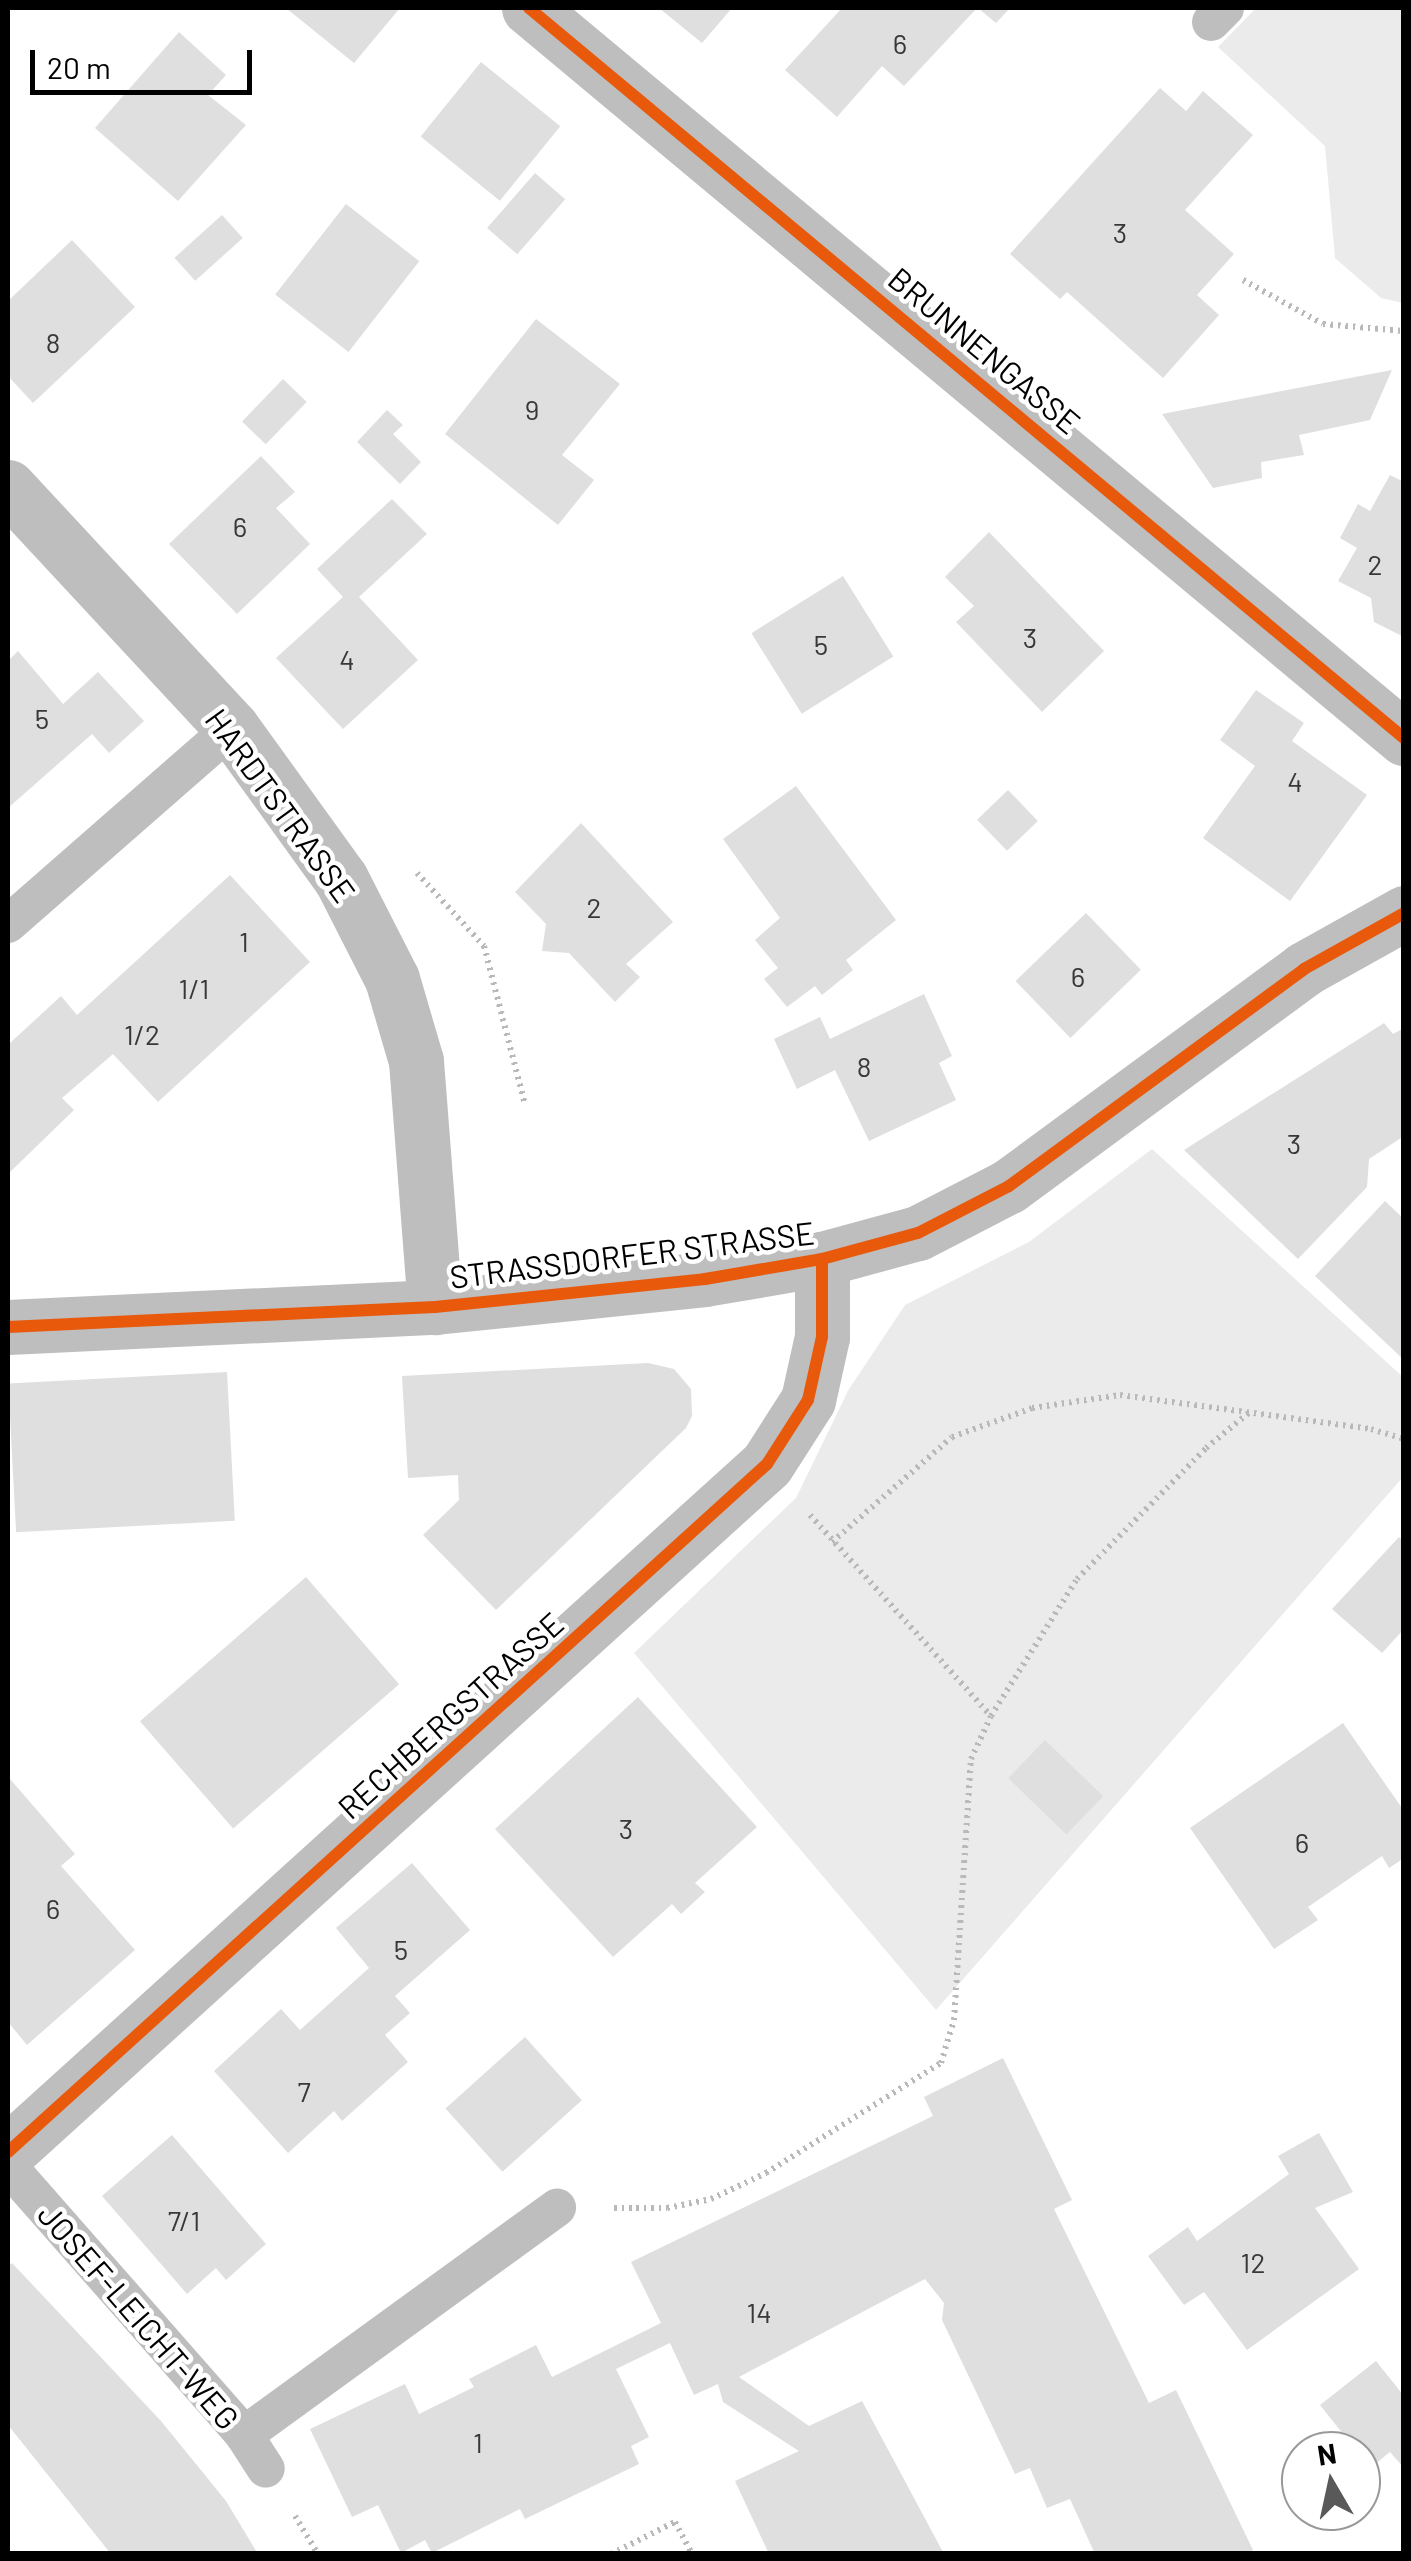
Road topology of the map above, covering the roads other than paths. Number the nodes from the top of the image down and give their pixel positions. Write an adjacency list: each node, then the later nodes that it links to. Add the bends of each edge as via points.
1 (529, 8): 4 (street, BRUNNENGASSE)
2 (8, 487): 3 (street, HARDTSTRASSE)
3 (232, 728): 6 (lane); 8 (street, HARDTSTRASSE, via 341,879 392,978 416,1061)
4 (1404, 738)
5 (1404, 913): 7 (street, STRASSDORFER STRASSE, via 1304,969 1008,1186 918,1233)
6 (8, 924)
7 (822, 1260): 8 (street, STRASSDORFER STRASSE); 10 (street, RECHBERGSTRASSE, via 822,1337 808,1400 768,1464)
8 (435, 1307): 9 (street, STRASSDORFER STRASSE)
9 (8, 1327)
10 (8, 2152)
11 (8, 2166): 13 (lane, JOSEF-LEICHT-WEG)
12 (556, 2208): 13 (lane)
13 (244, 2436): 14 (lane, JOSEF-LEICHT-WEG)
14 (266, 2469)

